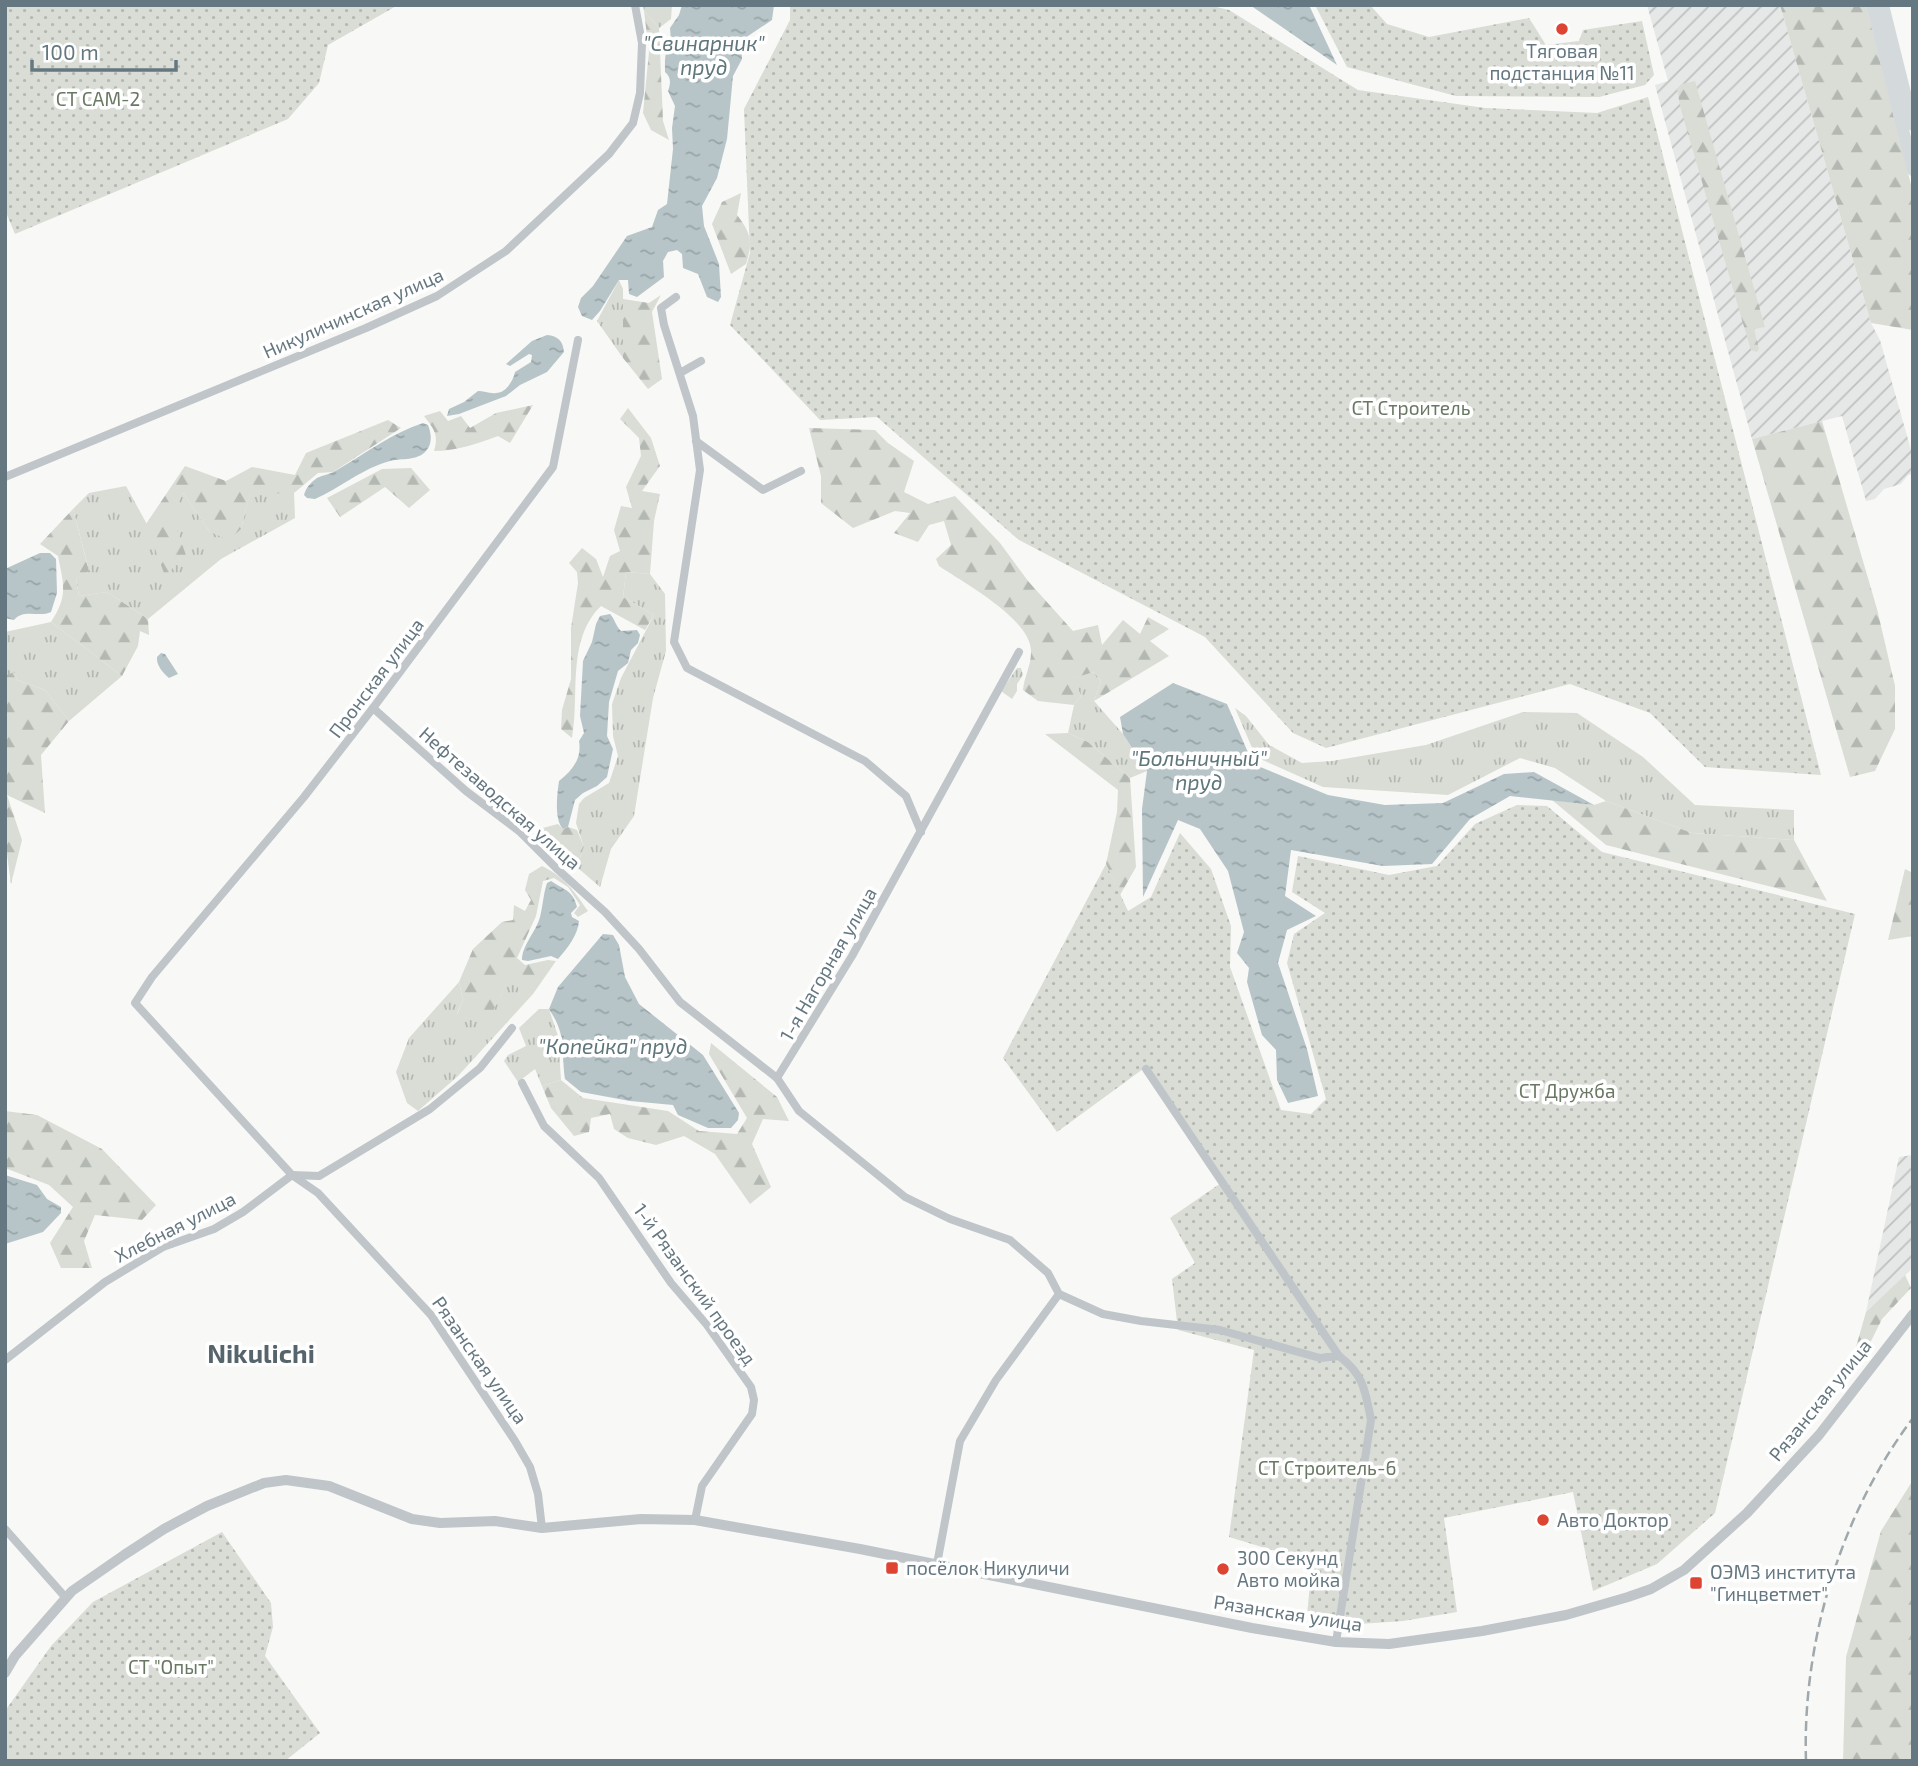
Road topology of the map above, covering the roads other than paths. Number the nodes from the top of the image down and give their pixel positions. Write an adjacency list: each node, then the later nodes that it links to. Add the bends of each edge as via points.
1 (635, 5): 12 (street, Никуличинская улица, via 642,43 640,93 633,123 609,154 506,251 425,302)
2 (1872, 5): 5 (main road)
3 (1882, 5): 4 (main road)
4 (1913, 125)
5 (1913, 170)
6 (677, 297): 9 (street, via 662,308)
7 (578, 340): 14 (street, Пронская улица, via 553,467)
8 (701, 360): 9 (street)
9 (680, 373): 10 (street)
10 (696, 441): 11 (street, via 763,489); 15 (street, via 700,470 674,642 687,668 865,761 906,796)
11 (801, 471)
12 (5, 477)
13 (1019, 652): 15 (street, 1-я Нагорная улица)
14 (373, 708): 16 (street, Пронская улица); 19 (street, Нефтезаводская улица, via 519,831 605,912 680,1002)
15 (921, 832): 19 (street, 1-я Нагорная улица)
16 (135, 1003): 21 (street, Рязанская улица)
17 (512, 1028): 21 (street, via 480,1068 430,1109 319,1176)
18 (1146, 1069): 24 (street)
19 (778, 1078): 22 (street, via 799,1111 905,1197 1010,1240 1048,1273)
20 (522, 1083): 26 (street, 1-й Рязанский проезд, via 544,1126 599,1178 671,1283 751,1387 752,1414 702,1486)
21 (292, 1175): 25 (street, Хлебная улица, via 214,1229 163,1247 105,1282); 27 (street, Рязанская улица, via 318,1194 431,1315 530,1467)
22 (1059, 1294): 24 (street, via 1103,1314 1220,1330 1320,1358); 29 (street, via 996,1380 960,1441)
23 (1913, 1314): 31 (street, Рязанская улица, via 1819,1435 1747,1513 1671,1578 1651,1589 1566,1615 1389,1644)
24 (1339, 1356): 31 (street, via 1356,1369 1371,1420)
25 (5, 1360)
26 (695, 1520): 27 (street, Рязанская улица, via 641,1519); 29 (street, Рязанская улица)
27 (542, 1528): 30 (street, Рязанская улица, via 495,1521 412,1519 329,1486 286,1480 264,1483 164,1529)
28 (5, 1529): 30 (street)
29 (937, 1564): 31 (street, Рязанская улица)
30 (66, 1598): 32 (street, Рязанская улица)
31 (1336, 1642)
32 (5, 1672)

